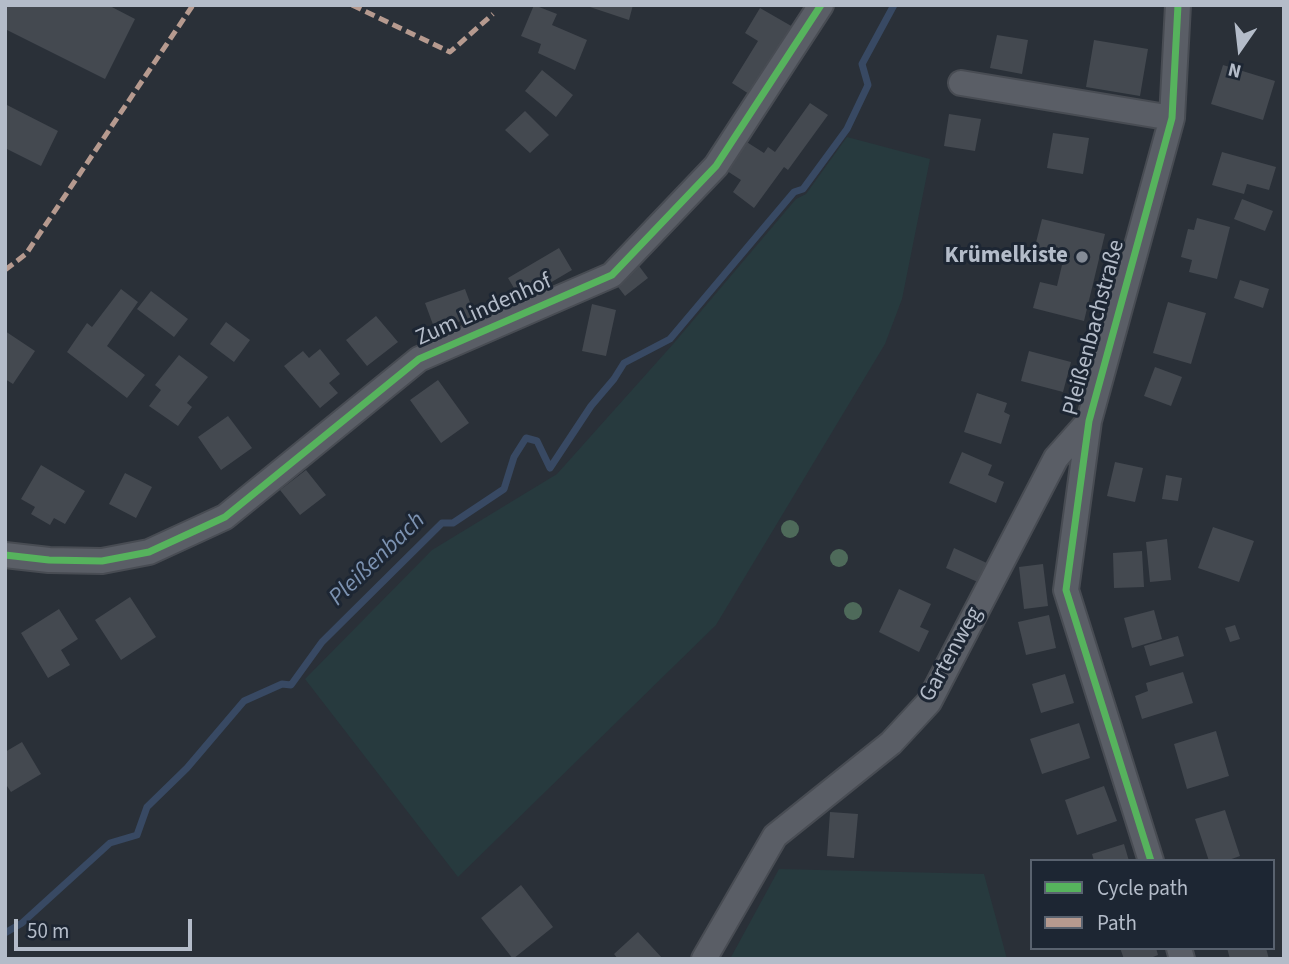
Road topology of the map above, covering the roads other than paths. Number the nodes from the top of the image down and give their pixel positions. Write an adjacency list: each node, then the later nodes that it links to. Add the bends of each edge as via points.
1 (821, 5): 6 (street, Zum Lindenhof, via 716,166 612,275 419,359 212,523 149,552 102,561)
2 (1178, 5): 4 (street, Pleißenbachstraße)
3 (961, 83): 4 (street)
4 (1172, 118): 5 (street, Pleißenbachstraße)
5 (1089, 421): 7 (street, Pleißenbachstraße, via 1066,590); 8 (street, Gartenweg, via 1056,458 929,702 891,743 775,836)
6 (5, 555)
7 (1151, 859)
8 (704, 959)

